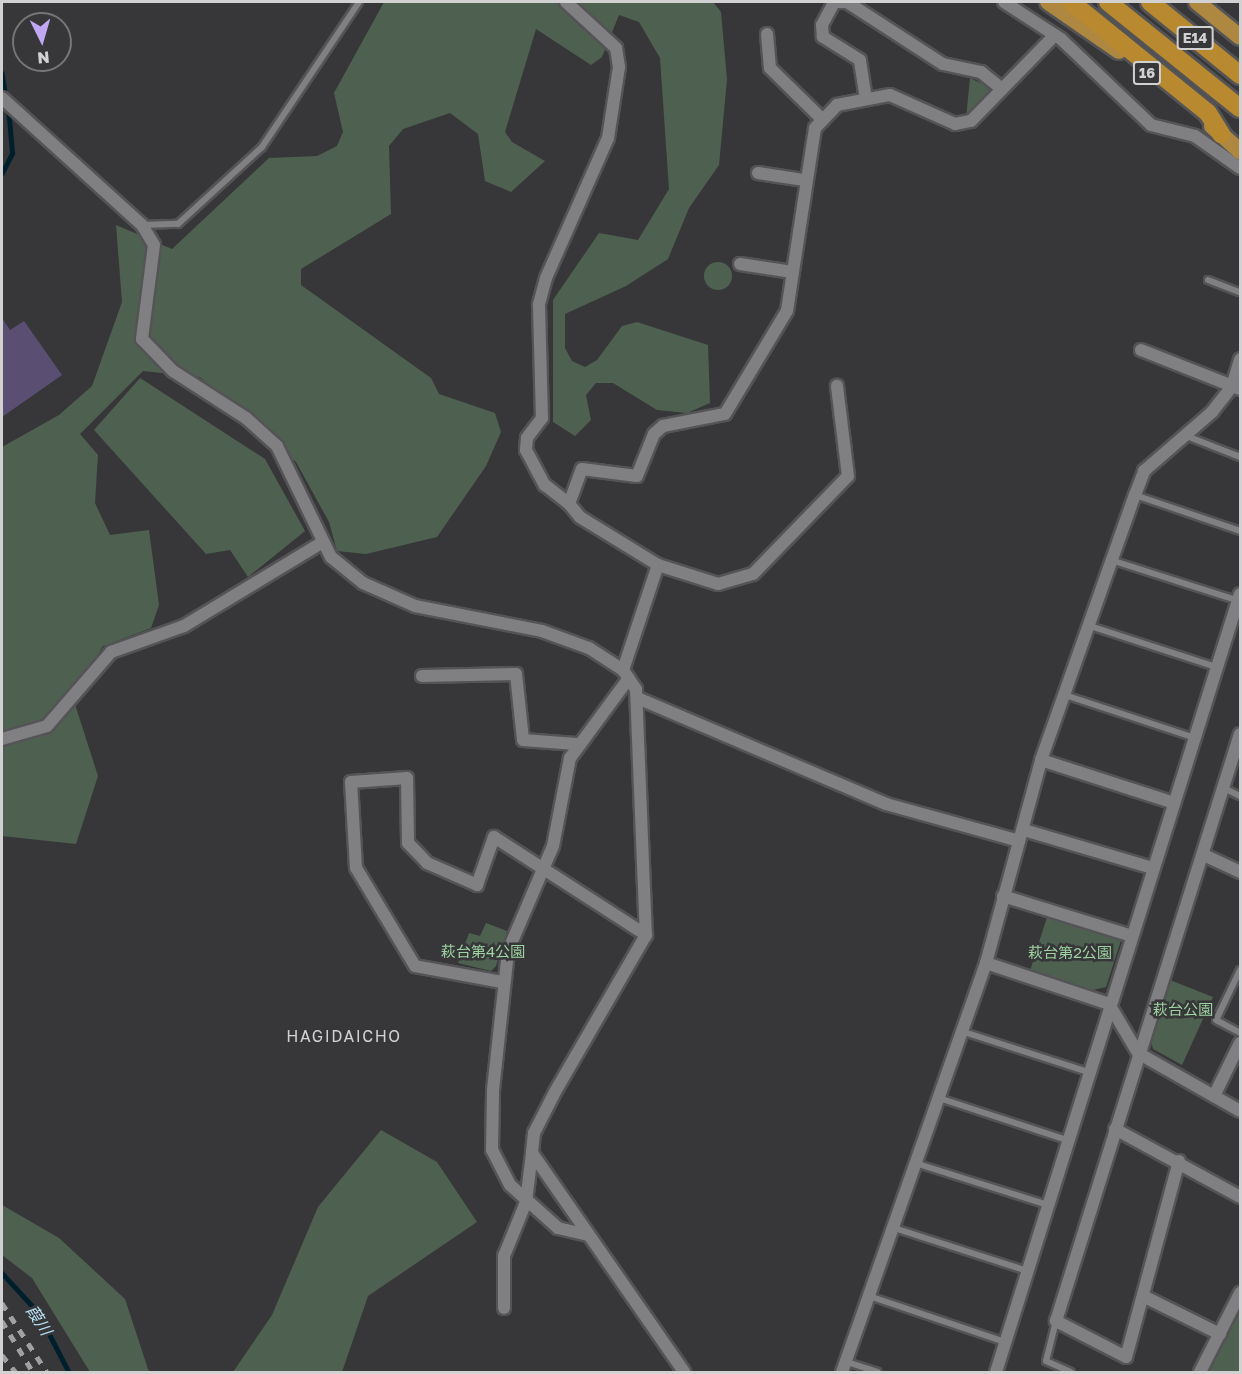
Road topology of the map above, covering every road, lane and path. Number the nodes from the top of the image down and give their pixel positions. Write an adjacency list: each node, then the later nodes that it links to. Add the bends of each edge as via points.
1 (359, 2): 23 (lane, via 262,147 178,224)
2 (566, 2): 35 (street, via 616,48 619,67 608,138 546,278 540,305 542,418 527,438 526,450 544,485)
3 (1004, 2): 10 (street)
4 (1048, 2): 18 (highway, 16)
5 (1071, 2): 18 (highway, via 1208,113)
6 (1108, 2): 16 (highway, E14)
7 (1150, 2): 12 (highway, E14)
8 (1197, 2): 11 (highway)
9 (767, 34): 17 (street, via 770,68)
10 (1055, 35): 13 (street); 20 (street, via 1151,125 1195,136)
11 (1240, 37)
12 (1240, 75)
13 (1002, 89): 15 (street, via 971,121 955,123 890,95); 15 (street, via 981,72 943,64 847,2 834,2 822,25 823,37 860,60)
14 (2, 98): 23 (street)
15 (866, 99): 17 (street, via 837,105)
16 (1240, 108)
17 (823, 120): 22 (street, via 815,128)
18 (1221, 134): 19 (highway, 16)
19 (1240, 151)
20 (1240, 168)
21 (758, 173): 22 (street)
22 (804, 180): 25 (street)
23 (142, 225): 37 (street, via 154,246 142,339 173,371 246,418 277,446 313,515)
24 (740, 264): 25 (street)
25 (792, 272): 35 (street, via 786,311 725,414 663,426 654,434 637,476 582,470)
26 (1208, 280): 27 (lane)
27 (1240, 291)
28 (1141, 350): 31 (street)
29 (1240, 359): 31 (street)
30 (837, 386): 39 (street, via 848,476 753,574 718,584)
31 (1236, 388): 32 (street)
32 (1184, 435): 33 (lane); 34 (street, via 1144,471)
33 (1240, 457)
34 (1134, 495): 36 (lane); 38 (street)
35 (569, 504): 39 (street, via 580,517)
36 (1240, 531)
37 (321, 543): 43 (street, via 363,583 415,606 542,631 589,648); 49 (street, via 184,626 111,652 47,726)
38 (1114, 561): 40 (lane); 41 (street)
39 (657, 566): 43 (street)
40 (1240, 598): 42 (street)
41 (1090, 626): 42 (lane); 45 (street)
42 (1220, 669): 48 (street)
43 (626, 674): 46 (street); 50 (street)
44 (422, 676): 50 (street, via 516,674 523,740)
45 (1065, 695): 48 (lane); 51 (street)
46 (640, 699): 55 (street, via 886,804); 61 (street)
47 (1240, 734): 52 (street)
48 (1197, 739): 54 (street)
49 (2, 740)
50 (576, 744): 58 (street)
51 (1041, 760): 54 (street); 55 (street)
52 (1224, 788): 53 (lane); 56 (street)
53 (1240, 796)
54 (1174, 803): 57 (street)
55 (1021, 836): 57 (street); 60 (street)
56 (1206, 856): 59 (street); 70 (street)
57 (1152, 868): 62 (street)
58 (544, 872): 61 (street); 65 (street, via 508,951); 65 (street, via 494,837 477,885 427,863 408,843 407,778 351,782 356,868 415,966)
59 (1240, 872)
60 (1003, 896): 62 (street); 63 (street)
61 (646, 935): 77 (street, via 534,1133)
62 (1132, 936): 66 (street)
63 (986, 963): 66 (street); 67 (street)
64 (1240, 970): 68 (lane, via 1216,1020)
65 (502, 982): 81 (street, via 492,1150 510,1185)
66 (1109, 1004): 70 (street); 71 (street)
67 (960, 1031): 71 (lane); 73 (street)
68 (1240, 1033)
69 (1240, 1043): 72 (street)
70 (1138, 1053): 72 (street); 75 (street)
71 (1089, 1072): 76 (street)
72 (1214, 1096): 74 (street)
73 (939, 1098): 76 (lane); 79 (street)
74 (1240, 1111)
75 (1115, 1129): 78 (street); 90 (street)
76 (1068, 1140): 82 (street)
77 (532, 1153): 81 (street); 84 (street)
78 (1179, 1161): 80 (street); 88 (street)
79 (915, 1163): 82 (lane); 83 (street)
80 (1240, 1197)
81 (526, 1202): 84 (street, via 558,1228); 89 (street, via 504,1256)
82 (1048, 1205): 85 (street)
83 (891, 1227): 85 (lane); 87 (street)
84 (588, 1235): 94 (street)
85 (1027, 1272): 92 (street)
86 (1240, 1293): 91 (street)
87 (868, 1296): 92 (lane); 93 (street)
88 (1143, 1296): 90 (street, via 1126,1357); 91 (street)
89 (504, 1308)
90 (1056, 1321): 97 (lane, via 1047,1361)
91 (1220, 1334): 98 (street)
92 (1005, 1342): 96 (street)
93 (844, 1367): 95 (lane)
94 (684, 1372)
95 (877, 1372)
96 (996, 1372)
97 (1071, 1372)
98 (1200, 1372)

